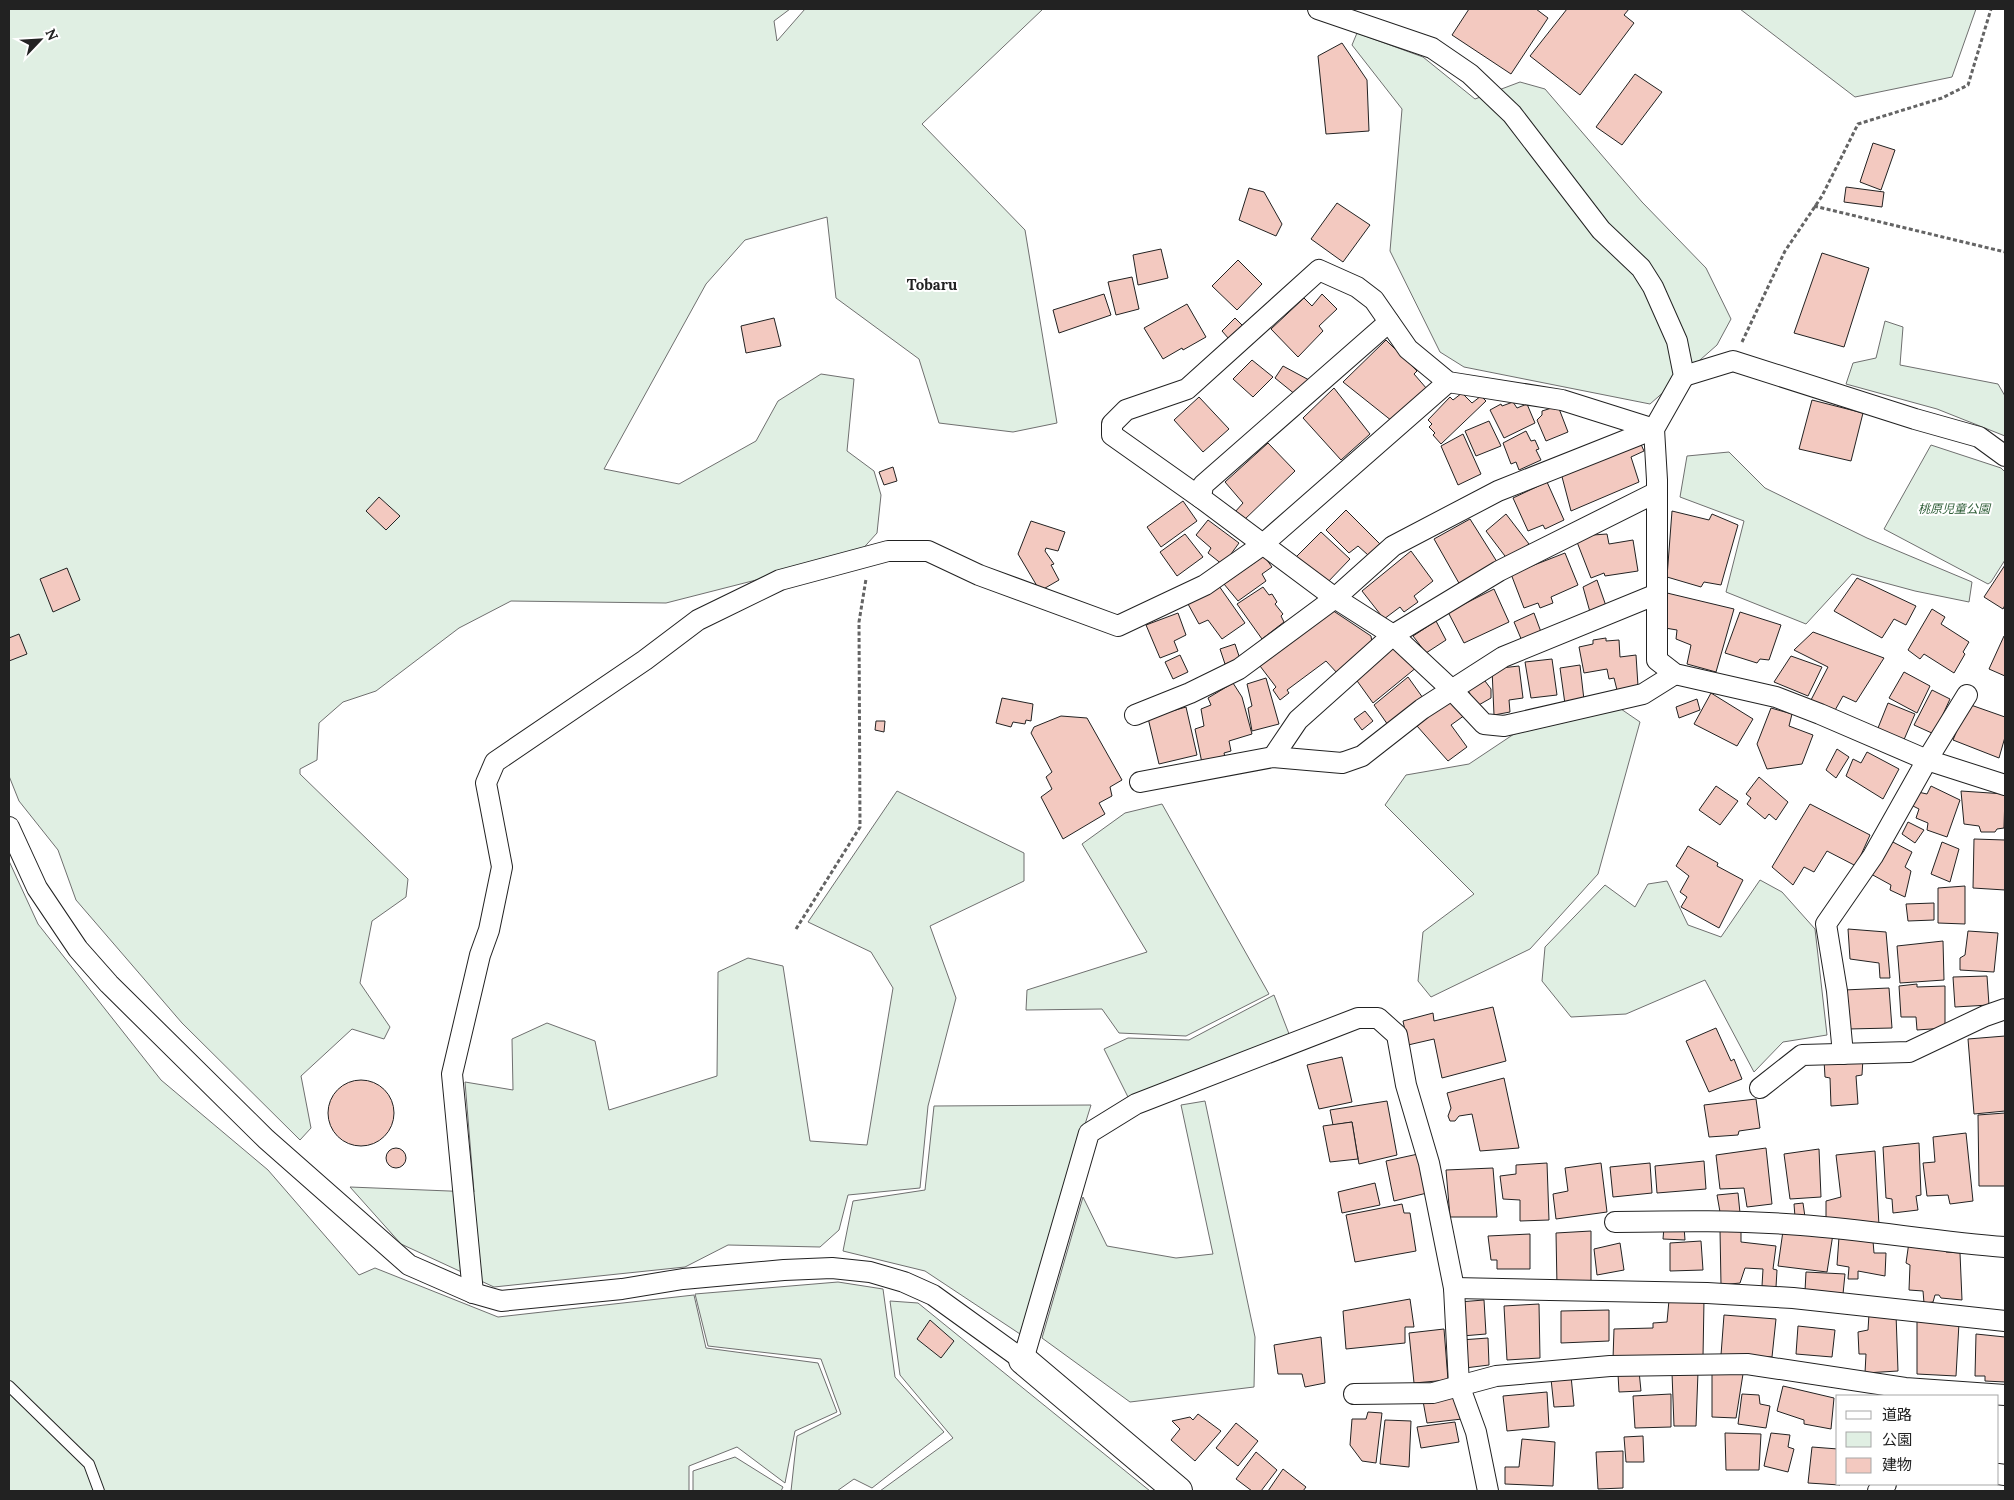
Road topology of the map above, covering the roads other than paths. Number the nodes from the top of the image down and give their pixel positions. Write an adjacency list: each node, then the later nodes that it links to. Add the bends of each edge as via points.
1 (1318, 9): 3 (street, via 1432,48 1470,74 1512,114 1601,230 1641,268 1653,287 1676,341)
2 (1389, 322): 4 (street, via 1408,349); 8 (street, via 1203,485); 8 (street, via 1374,300 1357,287 1319,270 1187,389 1126,410 1112,424 1112,435)
3 (1684, 376): 5 (street); 6 (street, via 1733,362 1979,437)
4 (1448, 382): 5 (street, via 1562,400); 9 (street)
5 (1654, 429): 7 (street); 11 (street, via 1498,491 1393,546)
6 (2005, 456)
7 (1657, 492): 10 (street); 12 (street, via 1499,572)
8 (1201, 498): 9 (street)
9 (1262, 545): 11 (street); 28 (street, via 1205,585 1118,626 979,575 928,551 888,551 780,580 698,620 645,660 494,762 486,783 502,868 452,1074)
10 (1657, 594): 13 (street, via 1657,660); 14 (street, via 1503,657)
11 (1335, 598): 12 (street); 16 (street, via 1239,669)
12 (1393, 635): 14 (street); 17 (street, via 1298,720)
13 (1676, 674): 14 (street, via 1643,694 1504,726 1484,724); 18 (street, via 1776,697)
14 (1452, 690): 17 (street, via 1362,756 1342,763)
15 (1967, 695): 18 (street)
16 (1134, 715)
17 (1273, 756): 19 (street)
18 (1927, 760): 20 (street); 23 (street, via 1873,856 1826,924)
19 (1140, 782)
20 (2005, 785)
21 (9, 827): 28 (street, via 37,888 78,949 109,984 266,1139 409,1265)
22 (2005, 1009): 23 (street, via 1908,1052)
23 (1843, 1054): 24 (street, via 1802,1055)
24 (1760, 1088)
25 (1615, 1222): 26 (street, via 1718,1221 1802,1225)
26 (2005, 1247)
27 (1454, 1288): 29 (street, via 1793,1298); 30 (street, via 1429,1163 1406,1085 1397,1035 1378,1018 1358,1018 1136,1104 1089,1132); 31 (street)
28 (473, 1293): 30 (street, via 501,1301 784,1270 832,1268 870,1272 933,1295)
29 (2005, 1321)
30 (1023, 1360): 36 (street)
31 (1459, 1385): 33 (street, via 1433,1393); 34 (street, via 1496,1376 1610,1366 1747,1364 1906,1388); 37 (street, via 1476,1432)
32 (9, 1386): 35 (lane, via 89,1464)
33 (1354, 1394)
34 (2005, 1395)
35 (99, 1491)
36 (1178, 1491)
37 (1488, 1491)

